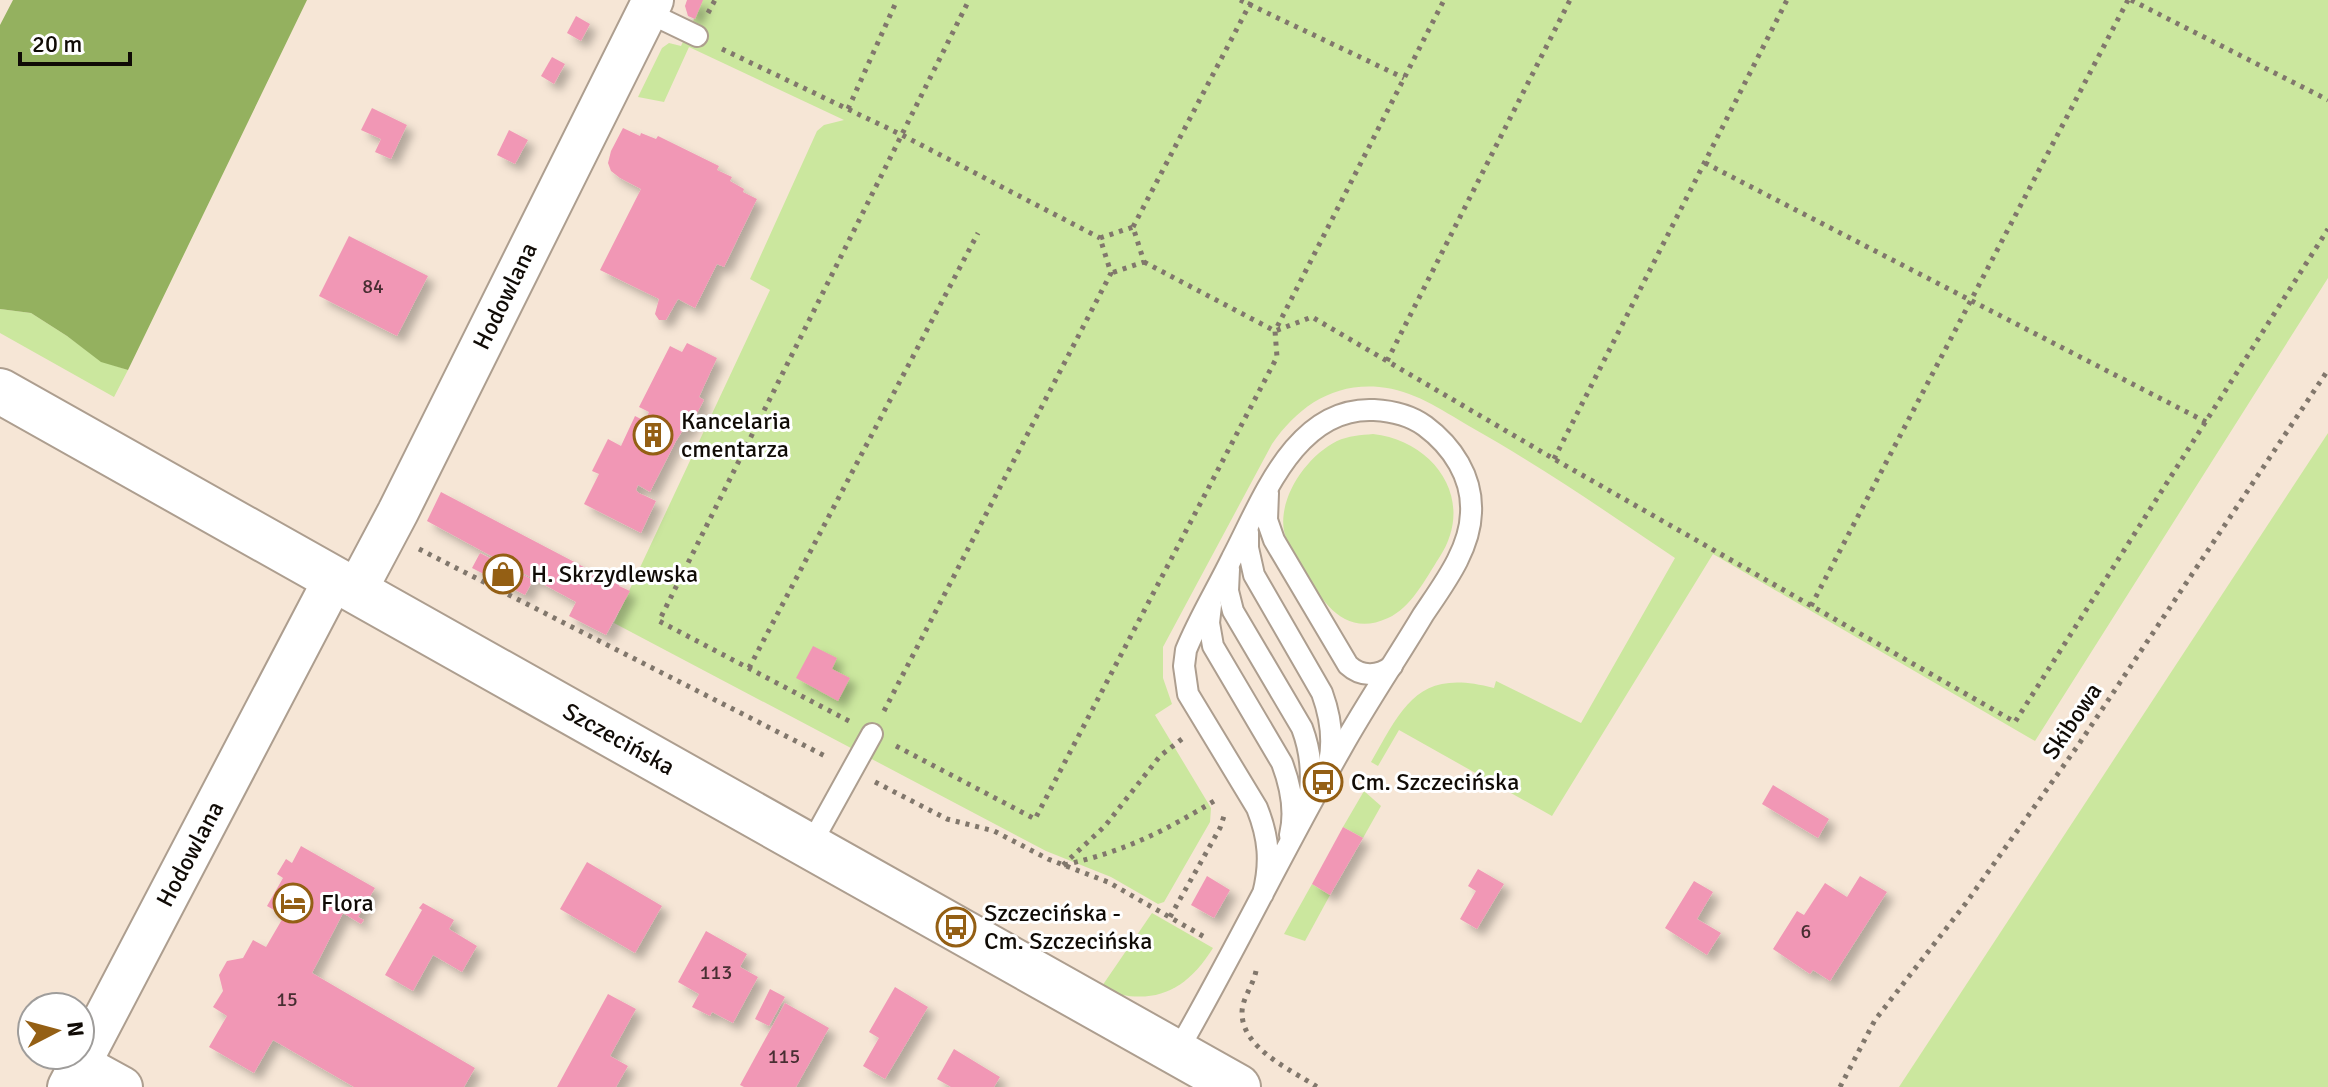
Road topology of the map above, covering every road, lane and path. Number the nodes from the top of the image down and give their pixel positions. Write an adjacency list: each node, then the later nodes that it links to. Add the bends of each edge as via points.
1 (715, 0): 11 (path)
2 (897, 0): 14 (path)
3 (969, 0): 15 (path)
4 (1240, 0): 9 (path)
5 (1444, 0): 12 (path)
6 (1570, 0): 25 (path)
7 (2130, 0): 13 (path); 23 (path)
8 (1785, 1): 16 (path)
9 (1251, 2): 12 (path); 17 (path)
10 (650, 6): 11 (lane); 34 (street, Hodowlana, via 398,512)
11 (697, 36): 14 (path)
12 (1404, 78): 24 (path)
13 (2328, 100)
14 (848, 109): 15 (path)
15 (902, 135): 20 (path); 38 (path, via 659,621)
16 (1705, 163): 23 (path); 29 (path)
17 (1133, 227): 20 (path); 21 (path)
18 (2328, 229): 28 (path)
19 (978, 233): 38 (path)
20 (1100, 238): 22 (path)
21 (1144, 262): 22 (path); 24 (path)
22 (1111, 273): 39 (path)
23 (1971, 302): 28 (path); 36 (path)
24 (1275, 331): 25 (path, via 1312,317); 39 (path, via 1277,357 1035,819)
25 (1387, 361): 29 (path)
26 (2328, 370): 60 (path, Skibowa, via 2079,744 1875,1020)
27 (0, 391): 34 (main road, Szczecińska)
28 (2206, 422): 36 (path, via 2015,722)
29 (1554, 459): 36 (path)
30 (1272, 482): 31 (lane); 37 (lane, via 1267,520 1274,540 1342,657 1362,674 1383,673); 37 (lane, via 1301,440 1318,426 1367,410 1391,411 1419,422 1458,460 1469,485 1467,538)
31 (1251, 521): 33 (lane); 42 (lane, via 1248,548 1254,575 1327,707 1330,756)
32 (419, 549): 41 (path)
33 (1232, 558): 35 (lane); 47 (lane, via 1228,580 1233,611 1307,742 1311,777)
34 (345, 585): 48 (main road, Szczecińska); 56 (street, Hodowlana)
35 (1213, 595): 49 (lane, via 1213,646 1288,777 1293,811); 51 (lane, via 1186,650 1185,681 1257,808 1270,861)
36 (1811, 606)
37 (1392, 666): 42 (lane)
38 (749, 668): 39 (path)
39 (872, 734): 41 (lane)
40 (1189, 740): 50 (path, via 1183,738 1160,756 1105,826)
41 (852, 770): 48 (lane); 50 (path, via 947,819 994,831)
42 (1323, 782): 47 (lane)
43 (1216, 785): 44 (path)
44 (1224, 800)
45 (1209, 804): 50 (path, via 1129,847)
46 (1226, 809): 52 (path)
47 (1303, 819): 49 (lane)
48 (810, 846): 55 (main road, Szczecińska)
49 (1284, 854): 51 (lane)
50 (1063, 865): 52 (path, via 1108,882)
51 (1263, 894): 55 (lane)
52 (1170, 917): 53 (path)
53 (1216, 943)
54 (1257, 966): 59 (path, via 1242,1012 1247,1034)
55 (1177, 1052): 58 (main road, Szczecińska)
56 (74, 1075): 57 (street)
57 (122, 1087)
58 (1238, 1087)
59 (1317, 1087)
60 (1840, 1087)

